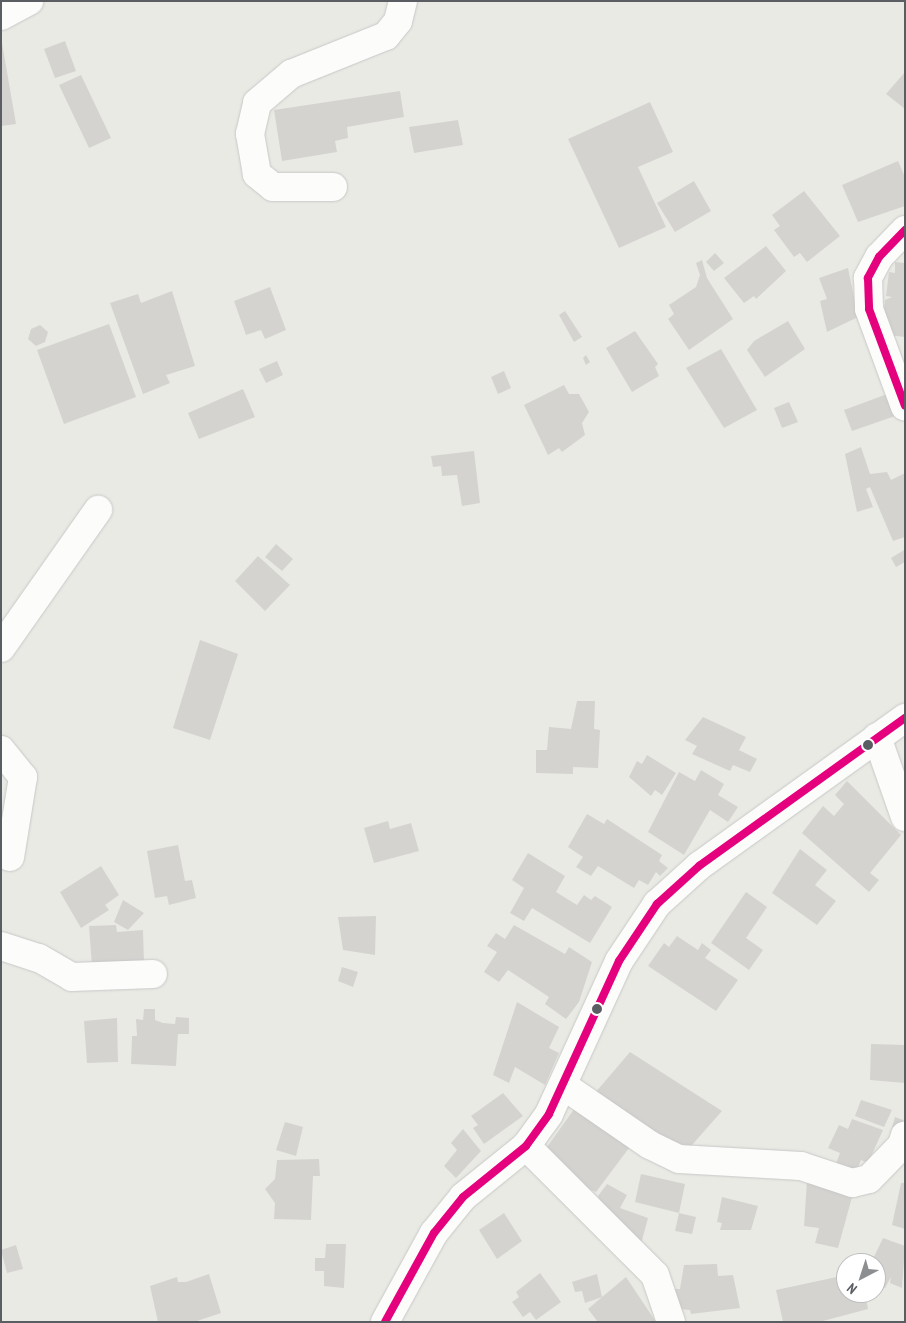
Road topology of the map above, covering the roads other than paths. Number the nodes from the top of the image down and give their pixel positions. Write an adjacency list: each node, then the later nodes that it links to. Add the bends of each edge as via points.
1 (30, 1): 3 (street)
2 (403, 1): 4 (street, via 398,21 386,36 291,74 257,103 250,134 257,174 273,186)
3 (1, 16)
4 (333, 187)
5 (905, 230): 6 (street, via 879,257 868,278 870,309)
6 (905, 407)
7 (98, 510): 8 (street)
8 (1, 648)
9 (905, 718): 10 (street)
10 (877, 737): 12 (street); 16 (street, via 699,866 657,904 619,961)
11 (1, 750): 13 (street, via 23,777)
12 (905, 817)
13 (10, 857)
14 (1, 946): 15 (street, via 39,958 72,977)
15 (153, 974)
16 (564, 1086): 17 (street, via 650,1145 679,1159 801,1166 852,1183 868,1178 902,1144); 18 (street)
17 (905, 1135)
18 (526, 1146): 19 (street, via 463,1197 434,1234); 20 (street, via 655,1275)
19 (385, 1322)
20 (670, 1322)

